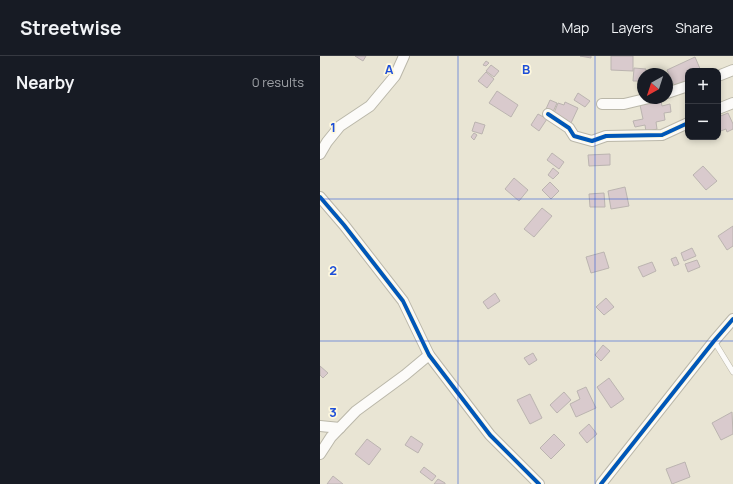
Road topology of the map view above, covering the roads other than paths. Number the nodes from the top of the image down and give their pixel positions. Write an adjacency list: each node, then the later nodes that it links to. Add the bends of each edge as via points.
1 (404, 56): 12 (street, via 395,76 370,106 340,126)
2 (733, 70): 3 (street)
3 (721, 75)
4 (685, 87): 5 (street)
5 (673, 91)
6 (637, 101): 8 (street)
7 (733, 103): 9 (street)
8 (602, 104)
9 (721, 108)
10 (548, 114): 11 (street, via 568,128 574,136 592,140 606,136 662,135)
11 (685, 124)
12 (320, 154)
13 (320, 197): 16 (street, via 403,301)
14 (733, 319): 15 (street)
15 (714, 341): 17 (lane); 22 (street)
16 (429, 355): 19 (street, via 405,376 356,411); 21 (street, via 490,435)
17 (733, 372)
18 (320, 426): 19 (street)
19 (340, 428): 20 (street)
20 (320, 454)
21 (539, 484)
22 (601, 484)

